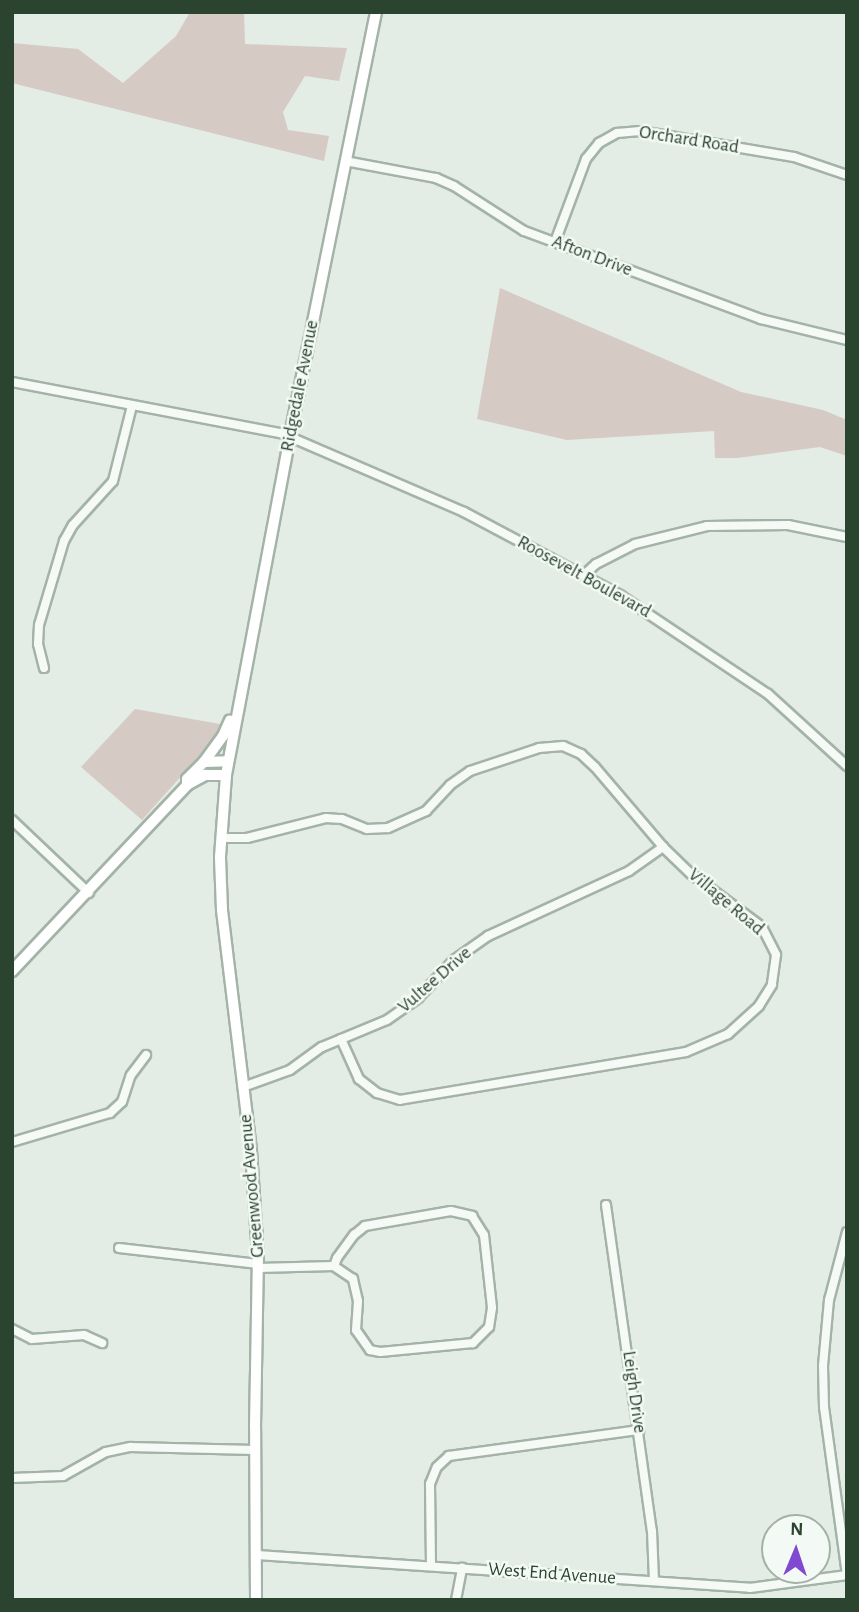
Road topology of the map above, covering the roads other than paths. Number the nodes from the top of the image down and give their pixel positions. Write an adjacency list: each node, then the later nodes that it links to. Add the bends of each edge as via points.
1 (376, 12): 2 (main road, Ridgedale Avenue)
2 (345, 162): 4 (street, Afton Drive, via 436,178 514,226); 8 (main road, Ridgedale Avenue)
3 (847, 175): 4 (street, Orchard Road, via 794,157 640,131 617,133 599,143 586,159)
4 (555, 242): 5 (street, Afton Drive, via 761,319)
5 (847, 340)
6 (12, 382): 7 (street, Roosevelt Boulevard)
7 (132, 406): 8 (street, Roosevelt Boulevard); 11 (street, via 113,481 73,525 61,552 39,625)
8 (290, 436): 10 (street, Roosevelt Boulevard, via 421,492); 12 (main road, Ridgedale Avenue)
9 (847, 537): 10 (street, via 788,526 707,526 635,544)
10 (584, 575): 15 (street, Roosevelt Boulevard, via 680,632 750,681 801,721)
11 (44, 668)
12 (236, 712): 13 (main road, Ridgedale Avenue); 14 (main road)
13 (228, 761): 14 (main road); 16 (main road, Ridgedale Avenue)
14 (204, 762): 17 (main road, via 187,779)
15 (847, 766)
16 (226, 775): 17 (main road, via 205,775); 19 (main road, Greenwood Avenue)
17 (187, 785): 21 (main road)
18 (12, 820): 21 (street)
19 (221, 838): 20 (street, Village Road, via 247,838 326,818 388,828 426,811 470,771 552,746 581,754); 25 (main road, Greenwood Avenue, via 222,910)
20 (663, 847): 23 (street, Vultee Drive, via 629,871 488,936 454,960 403,1010); 23 (street, Village Road, via 762,927 776,955 766,996 747,1018 713,1042 686,1052 400,1100 377,1093 359,1079)
21 (89, 893): 22 (main road)
22 (12, 971)
23 (341, 1039): 25 (street, Vultee Drive, via 321,1047 290,1070)
24 (146, 1055): 26 (street, via 131,1075 122,1101 110,1113)
25 (243, 1087): 30 (main road, Greenwood Avenue)
26 (12, 1142)
27 (606, 1205): 34 (street, Leigh Drive)
28 (847, 1232): 40 (street, via 829,1300 823,1366)
29 (119, 1248): 30 (street)
30 (258, 1266): 31 (street); 35 (main road, Greenwood Avenue)
31 (334, 1266): 31 (street, via 353,1279 358,1301 356,1331 372,1352 473,1343 489,1327 492,1308 484,1235 464,1213 452,1211 365,1226 343,1248)
32 (12, 1329): 33 (street, via 32,1339 84,1335)
33 (102, 1343)
34 (639, 1430): 38 (street, via 449,1456 437,1467 430,1484); 41 (street, Leigh Drive)
35 (255, 1450): 36 (street, via 130,1447 106,1452 62,1476); 37 (main road, Greenwood Avenue)
36 (12, 1478)
37 (257, 1555): 38 (street, West End Avenue); 42 (main road, Greenwood Avenue)
38 (431, 1566): 39 (street, West End Avenue)
39 (462, 1568): 41 (street, West End Avenue); 43 (street)
40 (846, 1575): 41 (street, West End Avenue, via 750,1588)
41 (654, 1580)
42 (256, 1600)
43 (456, 1600)

